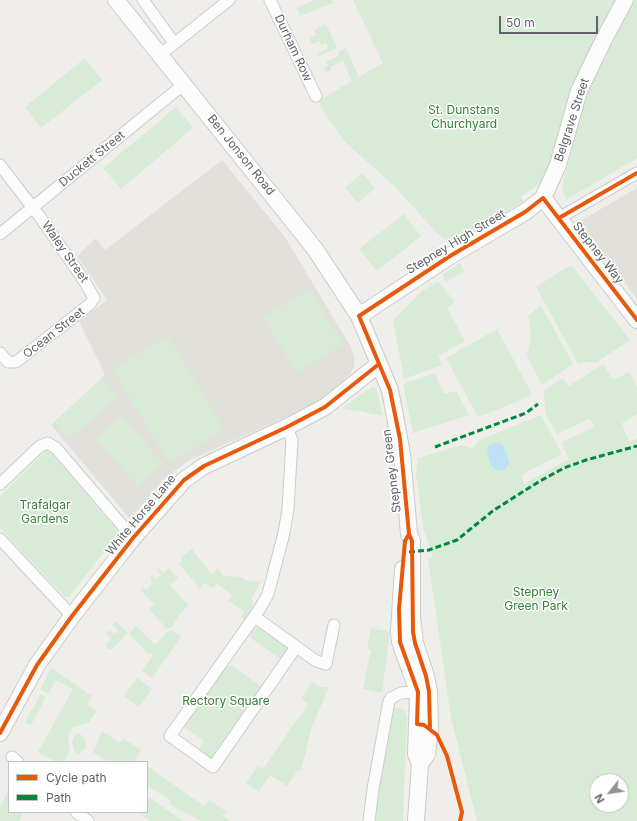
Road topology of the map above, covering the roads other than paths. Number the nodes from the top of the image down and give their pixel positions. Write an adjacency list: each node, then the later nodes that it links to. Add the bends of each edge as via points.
1 (116, 0): 7 (main road, Ben Jonson Road)
2 (142, 0): 6 (street)
3 (229, 0): 6 (street)
4 (270, 0): 9 (street, Durham Row)
5 (625, 0): 12 (main road, Belgrave Street, via 579,91 558,165)
6 (174, 43): 7 (street)
7 (160, 54): 8 (main road, Ben Jonson Road)
8 (184, 84): 13 (street, Duckett Street); 17 (main road, Ben Jonson Road, via 315,249)
9 (316, 96)
10 (0, 165): 13 (street, Waley Street)
11 (637, 172): 14 (street)
12 (543, 198): 14 (main road, Stepney Way); 17 (main road, Stepney High Street, via 525,212 450,256)
13 (33, 207): 15 (street, Duckett Street); 16 (street, Waley Street)
14 (559, 218): 18 (main road, Stepney Way)
15 (0, 234)
16 (94, 298): 19 (street, Ocean Street, via 90,304 16,362 10,363)
17 (358, 316): 20 (main road, Stepney Green)
18 (637, 320)
19 (0, 353)
20 (379, 364): 21 (main road, White Horse Lane, via 325,407); 29 (main road, Stepney Green, via 390,390 400,439 409,534 405,541 400,642)
21 (287, 427): 23 (main road, White Horse Lane, via 194,472); 26 (street, via 292,440 284,533 268,594)
22 (0, 484): 23 (street, via 40,446 48,443 56,448)
23 (133, 538): 25 (main road, White Horse Lane)
24 (0, 539): 25 (street)
25 (72, 616): 30 (main road, White Horse Lane, via 37,665)
26 (255, 617): 28 (street); 28 (street, via 170,736 213,767)
27 (334, 625): 28 (street, via 326,664 316,661)
28 (296, 647)
29 (423, 691): 31 (street, via 401,693 389,701 372,789); 32 (main road, Stepney Green, via 416,754 420,764)
30 (0, 733)
31 (369, 821)
32 (416, 821): 33 (street)
33 (419, 821)

